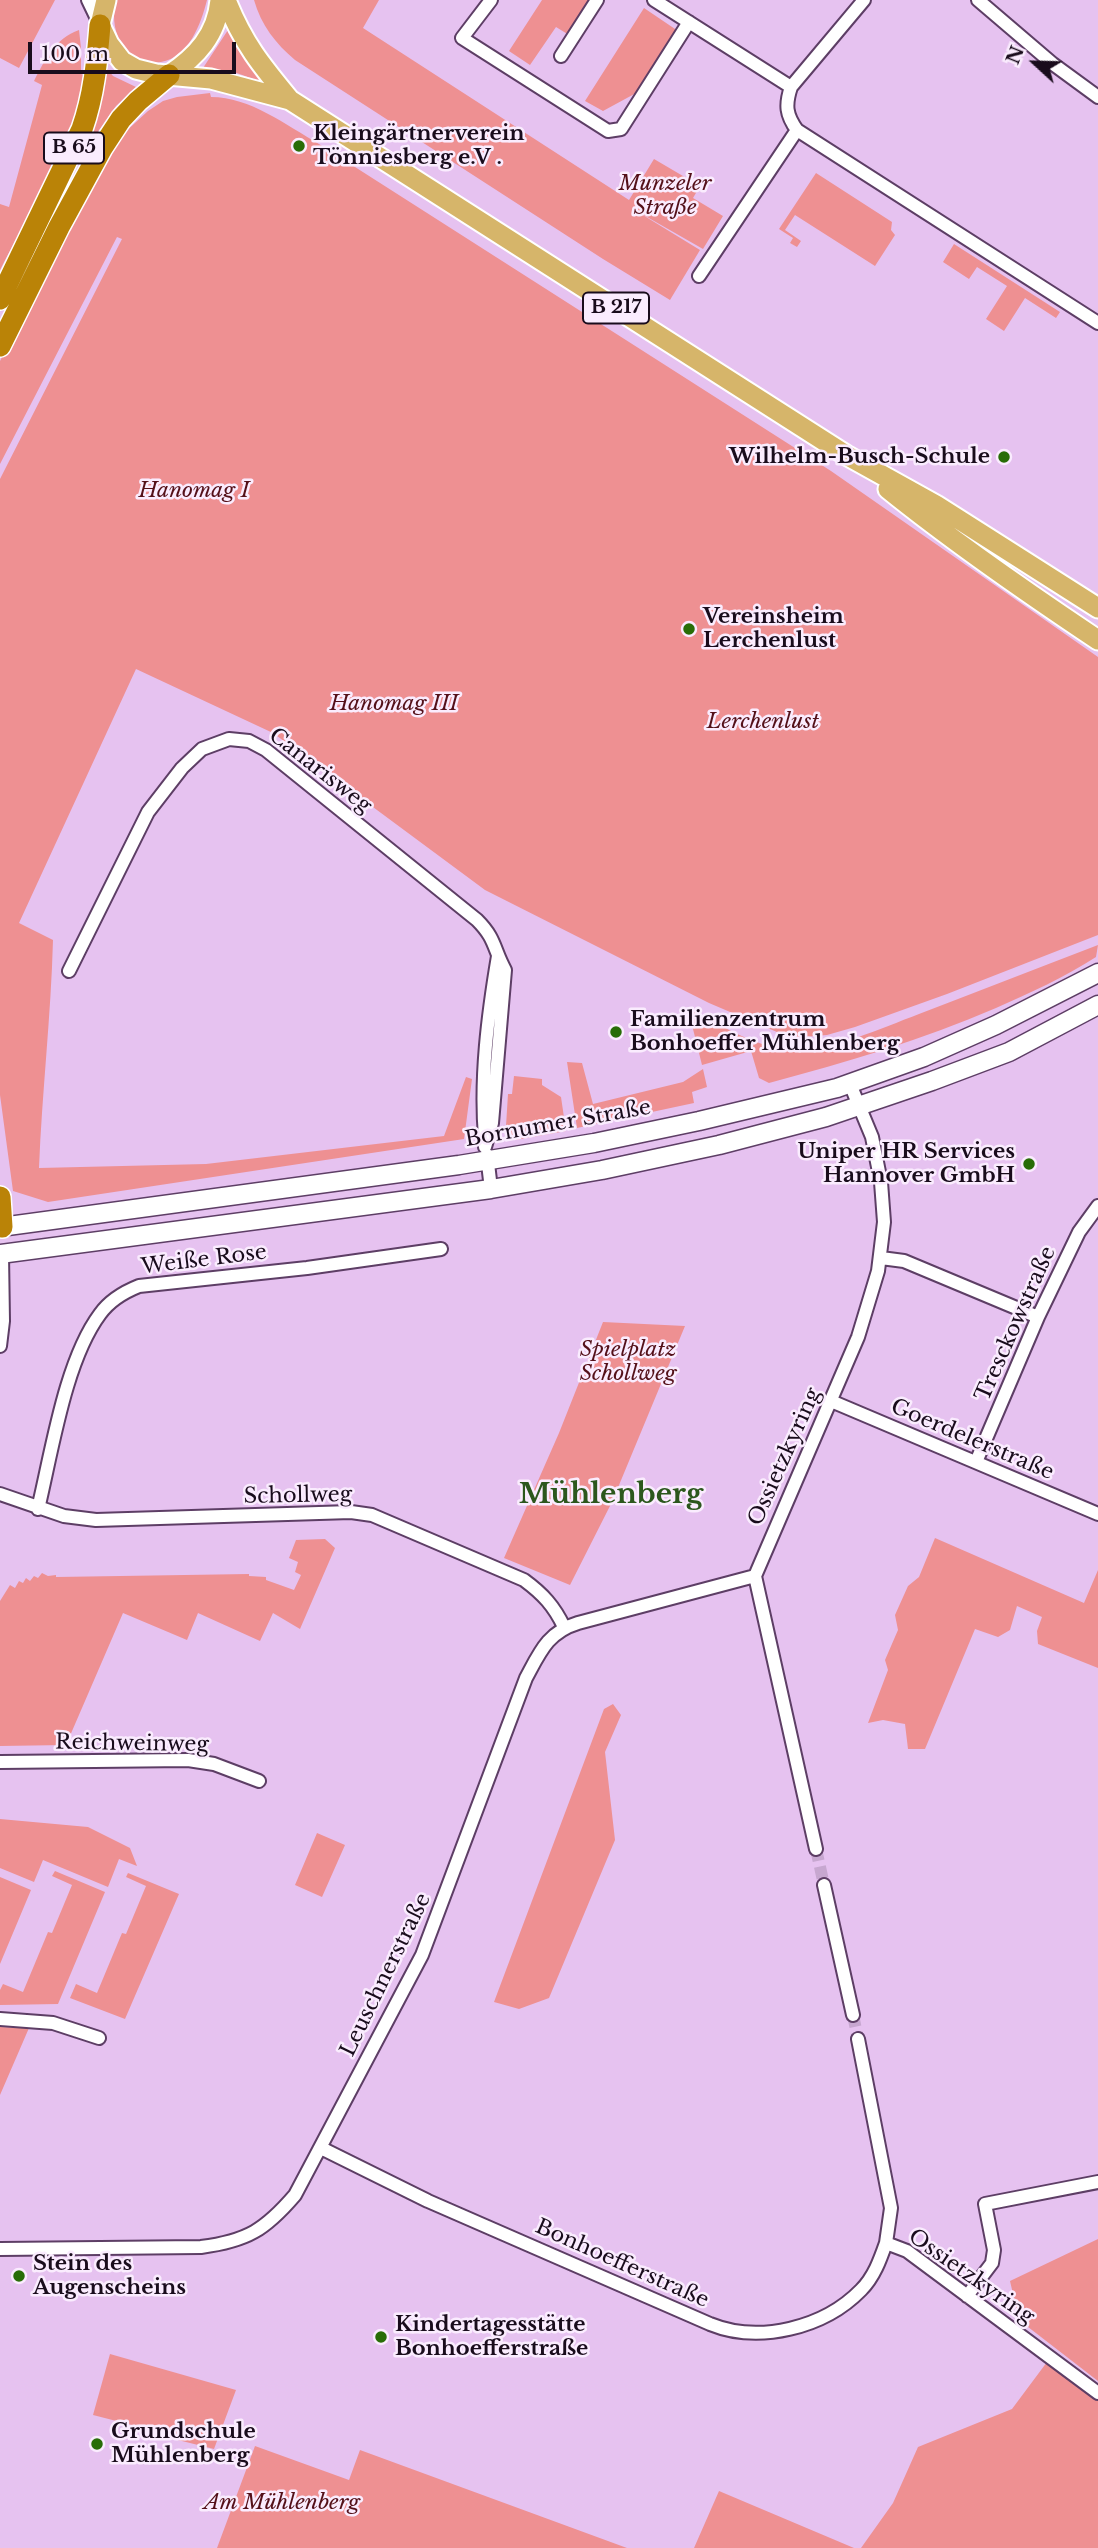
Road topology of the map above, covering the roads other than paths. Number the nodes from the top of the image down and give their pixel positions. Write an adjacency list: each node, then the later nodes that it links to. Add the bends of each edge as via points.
1 (88, 0): 11 (street)
2 (106, 0): 11 (main road, B 65)
3 (220, 0): 13 (main road, B 65, via 202,49)
4 (226, 0): 16 (main road, B 217, via 238,31)
5 (491, 0): 10 (street, via 462,38 608,131 621,129)
6 (597, 0): 12 (street)
7 (654, 0): 10 (street)
8 (864, 0): 14 (street)
9 (978, 0): 15 (street)
10 (689, 22): 14 (street)
11 (100, 25): 13 (main road, via 122,61 136,69); 19 (highway, B 65, via 96,73 82,129)
12 (561, 56)
13 (169, 75): 16 (main road, B 217, via 211,79); 21 (highway, B 65, via 130,110 102,148)
14 (791, 87): 17 (street, via 786,102)
15 (1098, 97)
16 (290, 100): 22 (main road, B 217)
17 (797, 130): 18 (street); 20 (street)
18 (699, 276)
19 (0, 299)
20 (1098, 323)
21 (0, 346)
22 (846, 455): 23 (main road, B 217, via 936,505); 24 (main road, B 217, via 927,520)
23 (1098, 608)
24 (1098, 640)
25 (69, 971): 30 (street, Canarisweg, via 148,812 182,768 202,749 229,740 250,741 492,935 498,956 482,1108)
26 (1098, 973): 28 (main road, Bornumer Straße, via 924,1057)
27 (1098, 1005): 29 (main road, via 1009,1052)
28 (850, 1084): 29 (street, Ossietzkyring); 30 (main road, Bornumer Straße, via 594,1143)
29 (858, 1105): 31 (main road, via 719,1145); 37 (street, Ossietzkyring, via 872,1137 881,1182)
30 (486, 1154): 31 (street, Canarisweg); 34 (main road, Bornumer Straße)
31 (491, 1189): 36 (main road)
32 (0, 1197): 34 (highway)
33 (1098, 1206): 38 (street, Tresckowstraße, via 1079,1232)
34 (1, 1227): 36 (main road)
35 (441, 1249): 43 (street, Weiße Rose, via 139,1286 121,1293 101,1312 76,1363)
36 (1, 1254): 39 (street)
37 (881, 1258): 38 (street, via 904,1261); 40 (street, Ossietzkyring, via 865,1316)
38 (1038, 1317): 41 (street, Tresckowstraße)
39 (0, 1346)
40 (831, 1401): 41 (street, Goerdelerstraße); 45 (street, Ossietzkyring)
41 (976, 1462): 44 (street, Goerdelerstraße)
42 (0, 1494): 43 (street, Schollweg)
43 (38, 1509): 46 (street, Schollweg, via 96,1520 372,1515 524,1580 544,1594)
44 (1098, 1514)
45 (755, 1576): 46 (street); 49 (street)
46 (564, 1627): 55 (street, Leuschnerstraße, via 552,1635 526,1678 422,1955)
47 (0, 1762): 48 (street, Reichweinweg, via 188,1760 214,1764)
48 (259, 1781)
49 (816, 1849)
50 (824, 1885): 51 (street)
51 (853, 2015)
52 (0, 2019): 53 (street, via 45,2022)
53 (99, 2038)
54 (858, 2039): 57 (street, Ossietzkyring, via 891,2208)
55 (321, 2148): 57 (street, Bonhoefferstraße, via 428,2201 710,2324 746,2333 801,2325 847,2304 877,2268); 58 (street, Leuschnerstraße, via 295,2195 274,2218 227,2244)
56 (1098, 2182): 59 (street, via 985,2204 992,2263)
57 (886, 2243): 59 (street, Ossietzkyring, via 907,2251)
58 (0, 2249)
59 (967, 2295): 60 (street, Ossietzkyring)
60 (1098, 2393)

